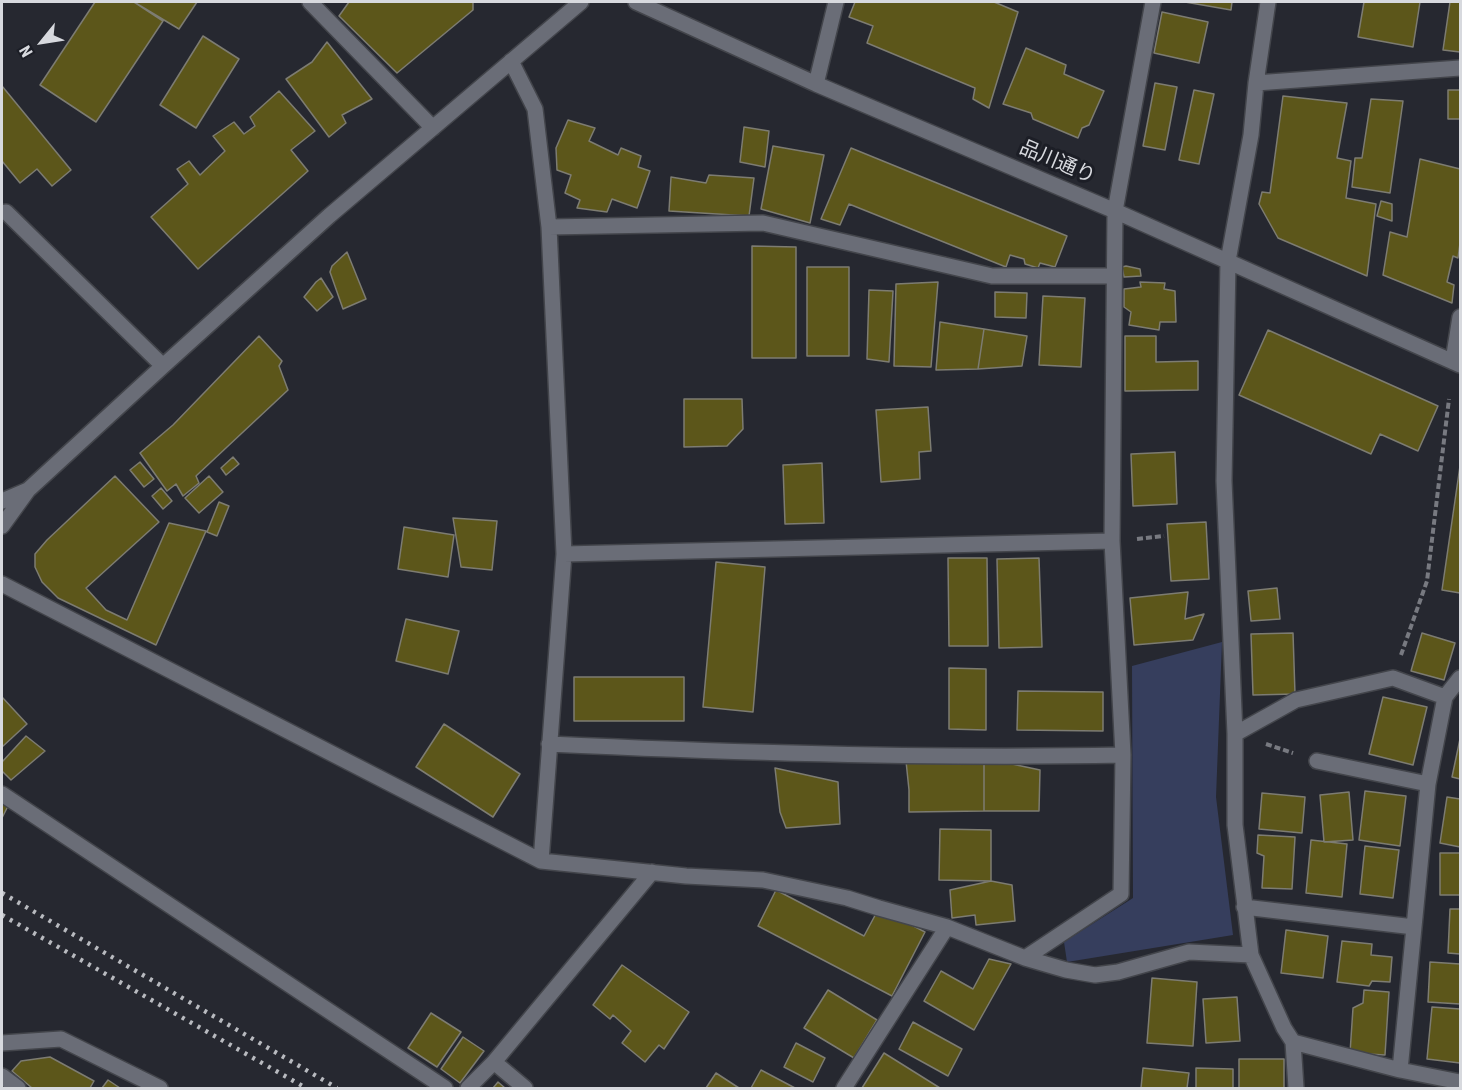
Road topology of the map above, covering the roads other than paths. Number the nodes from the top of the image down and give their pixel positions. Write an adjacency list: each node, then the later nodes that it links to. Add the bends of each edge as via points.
1 (310, 2): 11 (street)
2 (581, 2): 7 (street)
3 (636, 2): 10 (street, 品川通り)
4 (836, 2): 10 (street)
5 (1153, 2): 12 (street)
6 (1268, 2): 9 (street)
7 (511, 61): 11 (street); 14 (street, via 535,109)
8 (1461, 68): 9 (street)
9 (1256, 83): 15 (street, via 1251,135)
10 (816, 84): 12 (street, 品川通り)
11 (433, 128): 19 (street)
12 (1115, 211): 15 (street, 品川通り); 16 (street)
13 (6, 212): 19 (street)
14 (549, 226): 16 (street, via 763,223 992,276); 24 (street)
15 (1228, 261): 18 (street, 品川通り); 28 (street, via 1224,481)
16 (1114, 276): 23 (street)
17 (1461, 317): 18 (street)
18 (1457, 363)
19 (163, 366): 20 (street)
20 (28, 490): 21 (street); 22 (street)
21 (2, 501)
22 (2, 525)
23 (1112, 541): 24 (street); 30 (street)
24 (564, 554): 29 (street)
25 (2, 584): 34 (street)
26 (1461, 678): 27 (street)
27 (1445, 697): 28 (street, via 1393,678 1296,700); 32 (street)
28 (1235, 734): 36 (street, via 1234,825)
29 (549, 744): 30 (street, via 984,758); 34 (street)
30 (1123, 755): 40 (street, via 1121,894)
31 (1317, 761): 32 (street)
32 (1428, 784): 38 (street)
33 (2, 794): 49 (street)
34 (541, 861): 35 (street)
35 (652, 872): 37 (street, via 763,880 847,898); 43 (street)
36 (1245, 907): 38 (street); 39 (street)
37 (947, 927): 40 (street); 52 (street)
38 (1414, 927): 44 (street)
39 (1251, 955): 40 (street, via 1190,952 1095,975); 41 (street)
40 (1025, 958)
41 (1293, 1042): 44 (street); 53 (street)
42 (2, 1043): 48 (street, via 61,1039)
43 (494, 1062): 50 (street); 51 (street)
44 (1400, 1070): 46 (street)
45 (2, 1076): 47 (street)
46 (1461, 1082)
47 (18, 1089)
48 (160, 1089)
49 (445, 1089)
50 (468, 1089)
51 (525, 1089)
52 (844, 1089)
53 (1296, 1089)

